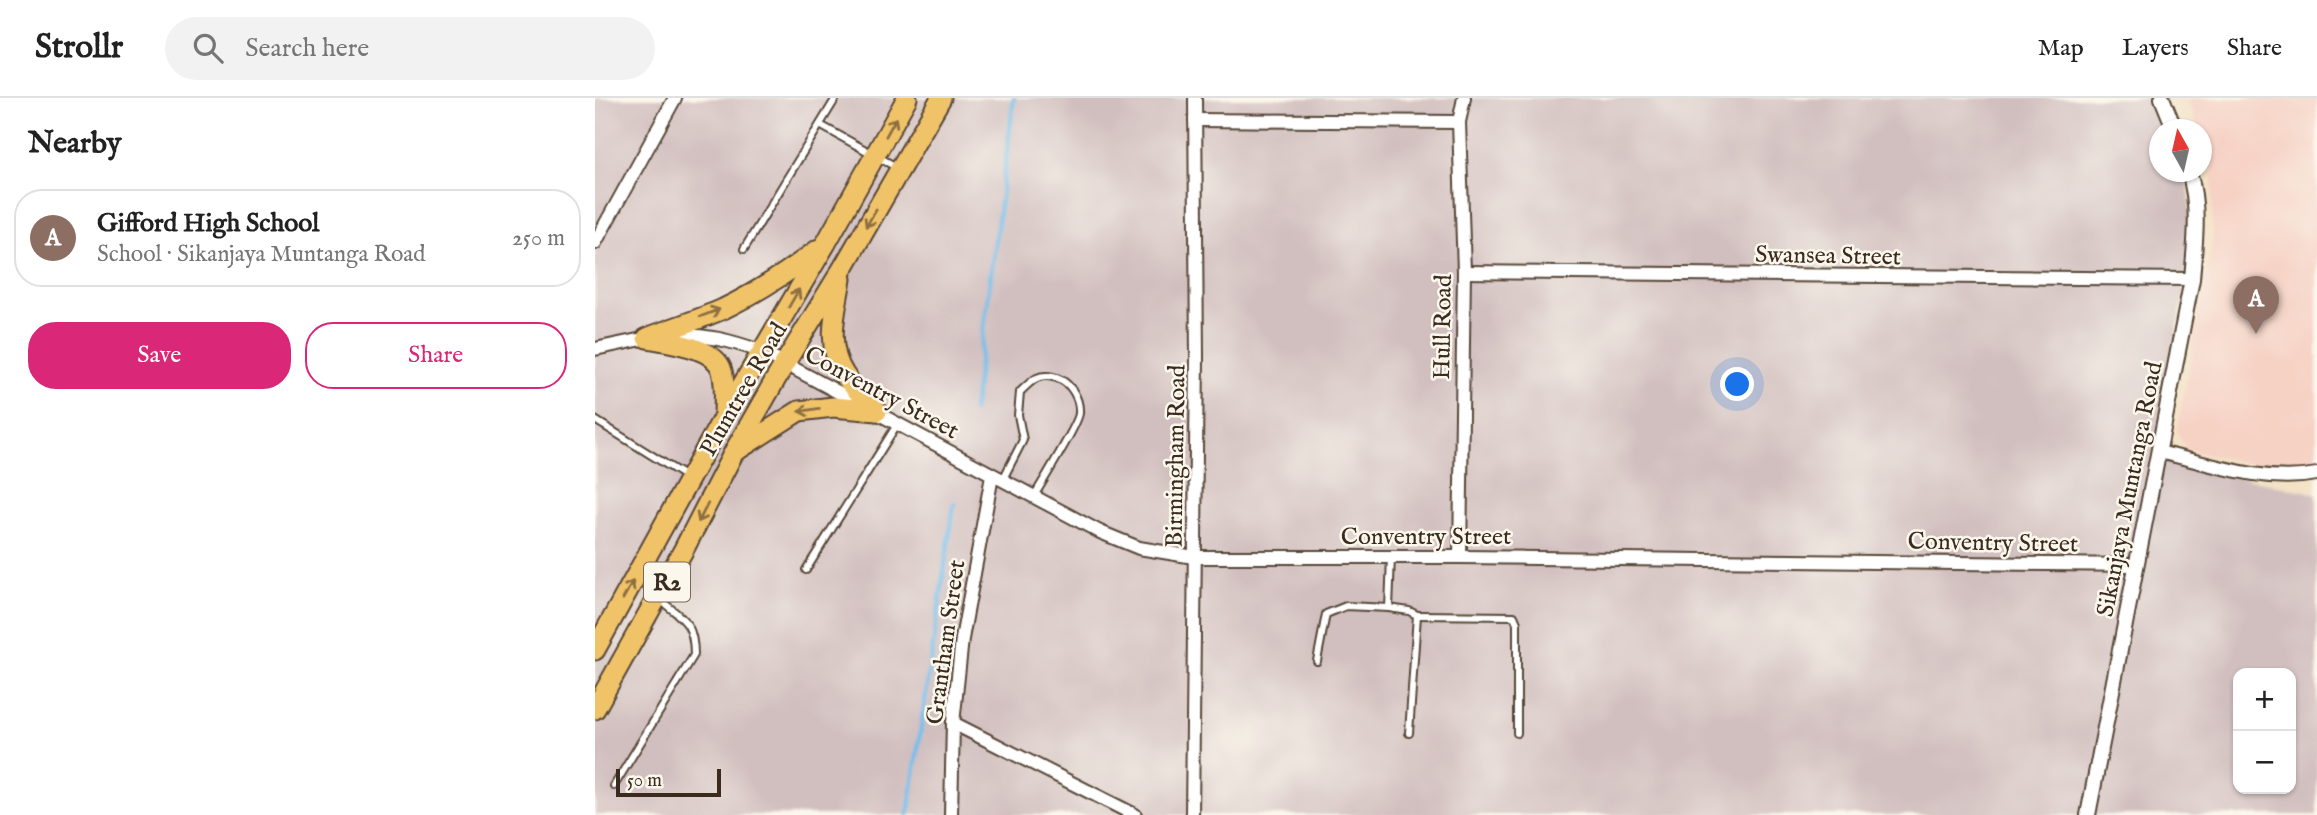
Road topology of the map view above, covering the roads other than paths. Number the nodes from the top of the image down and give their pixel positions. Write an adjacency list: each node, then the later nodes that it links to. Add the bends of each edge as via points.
1 (675, 98): 15 (street)
2 (836, 98): 11 (lane)
3 (907, 98): 12 (highway, Plumtree Road / R2, one-way to 3)
4 (941, 98): 13 (highway, Plumtree Road / R2)
5 (1195, 98): 9 (street, Birmingham Road)
6 (1464, 98): 10 (street, Hull Road)
7 (2162, 98): 8 (street)
8 (2171, 119)
9 (1195, 120): 10 (street); 35 (street, Birmingham Road)
10 (1459, 122): 19 (street, Hull Road)
11 (820, 125): 12 (lane); 17 (lane)
12 (874, 157): 13 (lane); 16 (highway, Plumtree Road / R2)
13 (899, 169): 18 (highway, Plumtree Road / R2, one-way to 18)
14 (2192, 182): 20 (street, Sikanjaya Muntanga Road, via 2197,223)
15 (595, 243)
16 (825, 245): 21 (highway, one-way to 16, via 755,292); 23 (highway, Plumtree Road / R2, one-way to 16)
17 (744, 249)
18 (843, 268): 24 (highway, Plumtree Road / R2); 25 (highway, via 833,344 844,374)
19 (1464, 272): 20 (street, Swansea Street); 37 (street, Hull Road)
20 (2192, 279): 30 (street, Sikanjaya Muntanga Road)
21 (647, 338): 22 (street, Conventry Street); 23 (street, Conventry Street, via 707,336); 26 (highway, via 714,358 722,369)
22 (595, 349)
23 (763, 352): 24 (street, Conventry Street); 26 (highway, Plumtree Road / R2)
24 (785, 363): 25 (street, Conventry Street); 29 (highway, Plumtree Road / R2)
25 (877, 411): 28 (street, Conventry Street); 29 (highway, one-way to 29, via 833,407 799,411)
26 (724, 416): 32 (highway, Plumtree Road / R2)
27 (595, 419): 32 (lane)
28 (898, 424): 33 (street, Conventry Street); 39 (lane)
29 (734, 452): 40 (highway, Plumtree Road / R2, one-way to 40)
30 (2159, 453): 31 (street, via 2266,477); 38 (street, Sikanjaya Muntanga Road)
31 (2317, 474)
32 (690, 479): 43 (highway, Plumtree Road / R2, one-way to 32)
33 (997, 479): 34 (street, Conventry Street); 34 (lane, via 1023,440 1020,392 1035,377 1048,374 1065,380 1076,395 1080,415); 46 (street, Grantham Street, via 962,639)
34 (1033, 498): 35 (street, Conventry Street, via 1139,548)
35 (1194, 557): 36 (street, Conventry Street); 52 (street, Birmingham Road)
36 (1391, 557): 37 (street, Conventry Street); 41 (lane)
37 (1460, 557): 38 (street, Conventry Street)
38 (2137, 565): 53 (street, Sikanjaya Muntanga Road)
39 (806, 570)
40 (658, 597): 45 (highway, Plumtree Road / R2); 49 (lane, via 694,633 694,655)
41 (1389, 608): 42 (lane); 44 (lane, via 1346,606 1326,614)
42 (1417, 615): 47 (lane); 48 (lane, via 1514,616)
43 (595, 650)
44 (1317, 661)
45 (595, 709)
46 (953, 723): 50 (street, Grantham Street); 51 (street)
47 (1409, 733)
48 (1517, 733)
49 (614, 786)
50 (951, 815)
51 (1135, 815)
52 (1192, 815)
53 (2088, 815)

